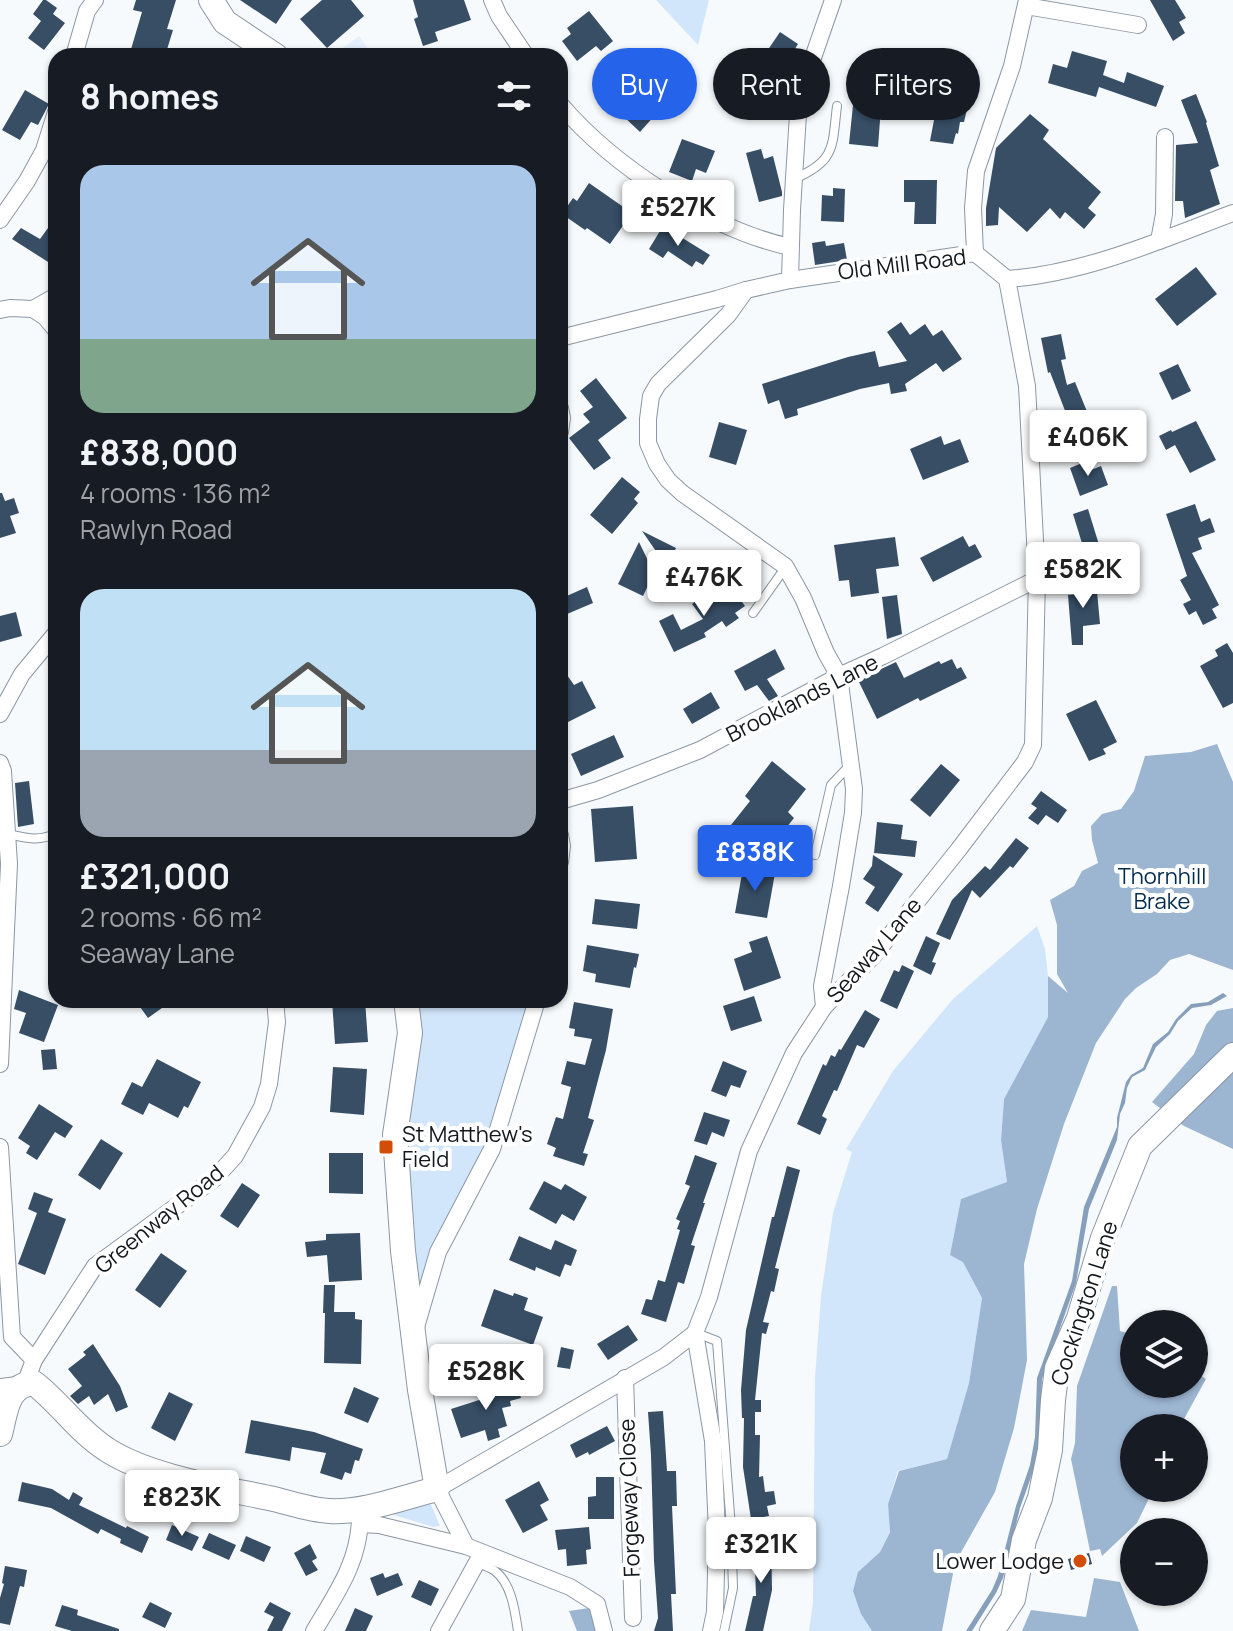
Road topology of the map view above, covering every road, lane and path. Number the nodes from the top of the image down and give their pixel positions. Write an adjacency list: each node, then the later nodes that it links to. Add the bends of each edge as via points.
1 (95, 0): 7 (street)
2 (211, 0): 8 (street, via 225,22)
3 (492, 0): 9 (street)
4 (833, 0): 14 (street, via 799,98)
5 (1026, 3): 6 (street); 19 (street, via 1012,66 976,171)
6 (1138, 25)
7 (76, 48)
8 (264, 48)
9 (521, 48)
10 (837, 106): 14 (lane, via 832,149 826,159)
11 (568, 112): 18 (street, via 649,184 742,232)
12 (1165, 137): 17 (street)
13 (48, 153): 16 (street)
14 (793, 180): 18 (street)
15 (1233, 213): 17 (street)
16 (0, 220)
17 (1159, 241): 20 (street, via 1057,272)
18 (790, 247): 21 (street)
19 (975, 253): 20 (street, Old Mill Road); 21 (street, Old Mill Road)
20 (1007, 279): 29 (street, Seaway Lane, via 1027,386)
21 (790, 280): 22 (street, Old Mill Road)
22 (746, 290): 27 (street, Old Mill Road); 28 (street, via 658,384 651,396 648,443 668,480)
23 (48, 301): 24 (street)
24 (33, 309): 25 (street); 26 (street)
25 (0, 310)
26 (48, 321)
27 (568, 336)
28 (786, 568): 30 (lane); 32 (street)
29 (1037, 579): 32 (street, Brooklands Lane); 40 (street, Seaway Lane, via 1033,745 1025,762 875,954)
30 (753, 613)
31 (48, 643): 33 (street, via 22,674)
32 (839, 676): 35 (street); 36 (street, Brooklands Lane, via 700,750)
33 (0, 714)
34 (0, 763): 37 (street)
35 (851, 765): 39 (lane, via 831,785); 40 (street, via 853,813 822,986)
36 (568, 799)
37 (7, 834): 38 (lane, via 36,839); 45 (street)
38 (48, 835)
39 (815, 855)
40 (824, 1007): 48 (street, Seaway Lane, via 794,1053 749,1151)
41 (276, 1008): 49 (street, Greenway Road, via 269,1084 235,1156 215,1178 95,1266)
42 (407, 1008): 47 (street, via 410,1033 395,1135)
43 (535, 1008): 47 (street, via 492,1149 438,1252)
44 (1233, 1055): 64 (street, Cockington Lane, via 1140,1146 1057,1368 1040,1498 1024,1540 1013,1599)
45 (0, 1064)
46 (0, 1147): 49 (street, via 12,1337)
47 (414, 1332): 54 (street)
48 (695, 1333): 50 (street); 62 (street, via 713,1441 717,1532); 63 (lane, via 717,1341 733,1588)
49 (34, 1360): 51 (street, Greenway Road)
50 (625, 1378): 54 (street); 57 (street, Forgeway Close)
51 (25, 1384): 52 (street); 53 (street, via 11,1396); 55 (street, via 34,1383 90,1438 136,1464)
52 (0, 1387)
53 (0, 1434)
54 (437, 1489): 55 (street); 56 (street)
55 (360, 1516): 56 (street); 58 (street, via 360,1538 345,1577)
56 (475, 1554): 59 (street); 60 (lane, via 504,1582); 61 (street, via 570,1587 597,1604)
57 (633, 1618)
58 (314, 1631)
59 (439, 1631)
60 (518, 1631)
61 (604, 1631)
62 (711, 1631)
63 (724, 1631)
64 (992, 1631)

